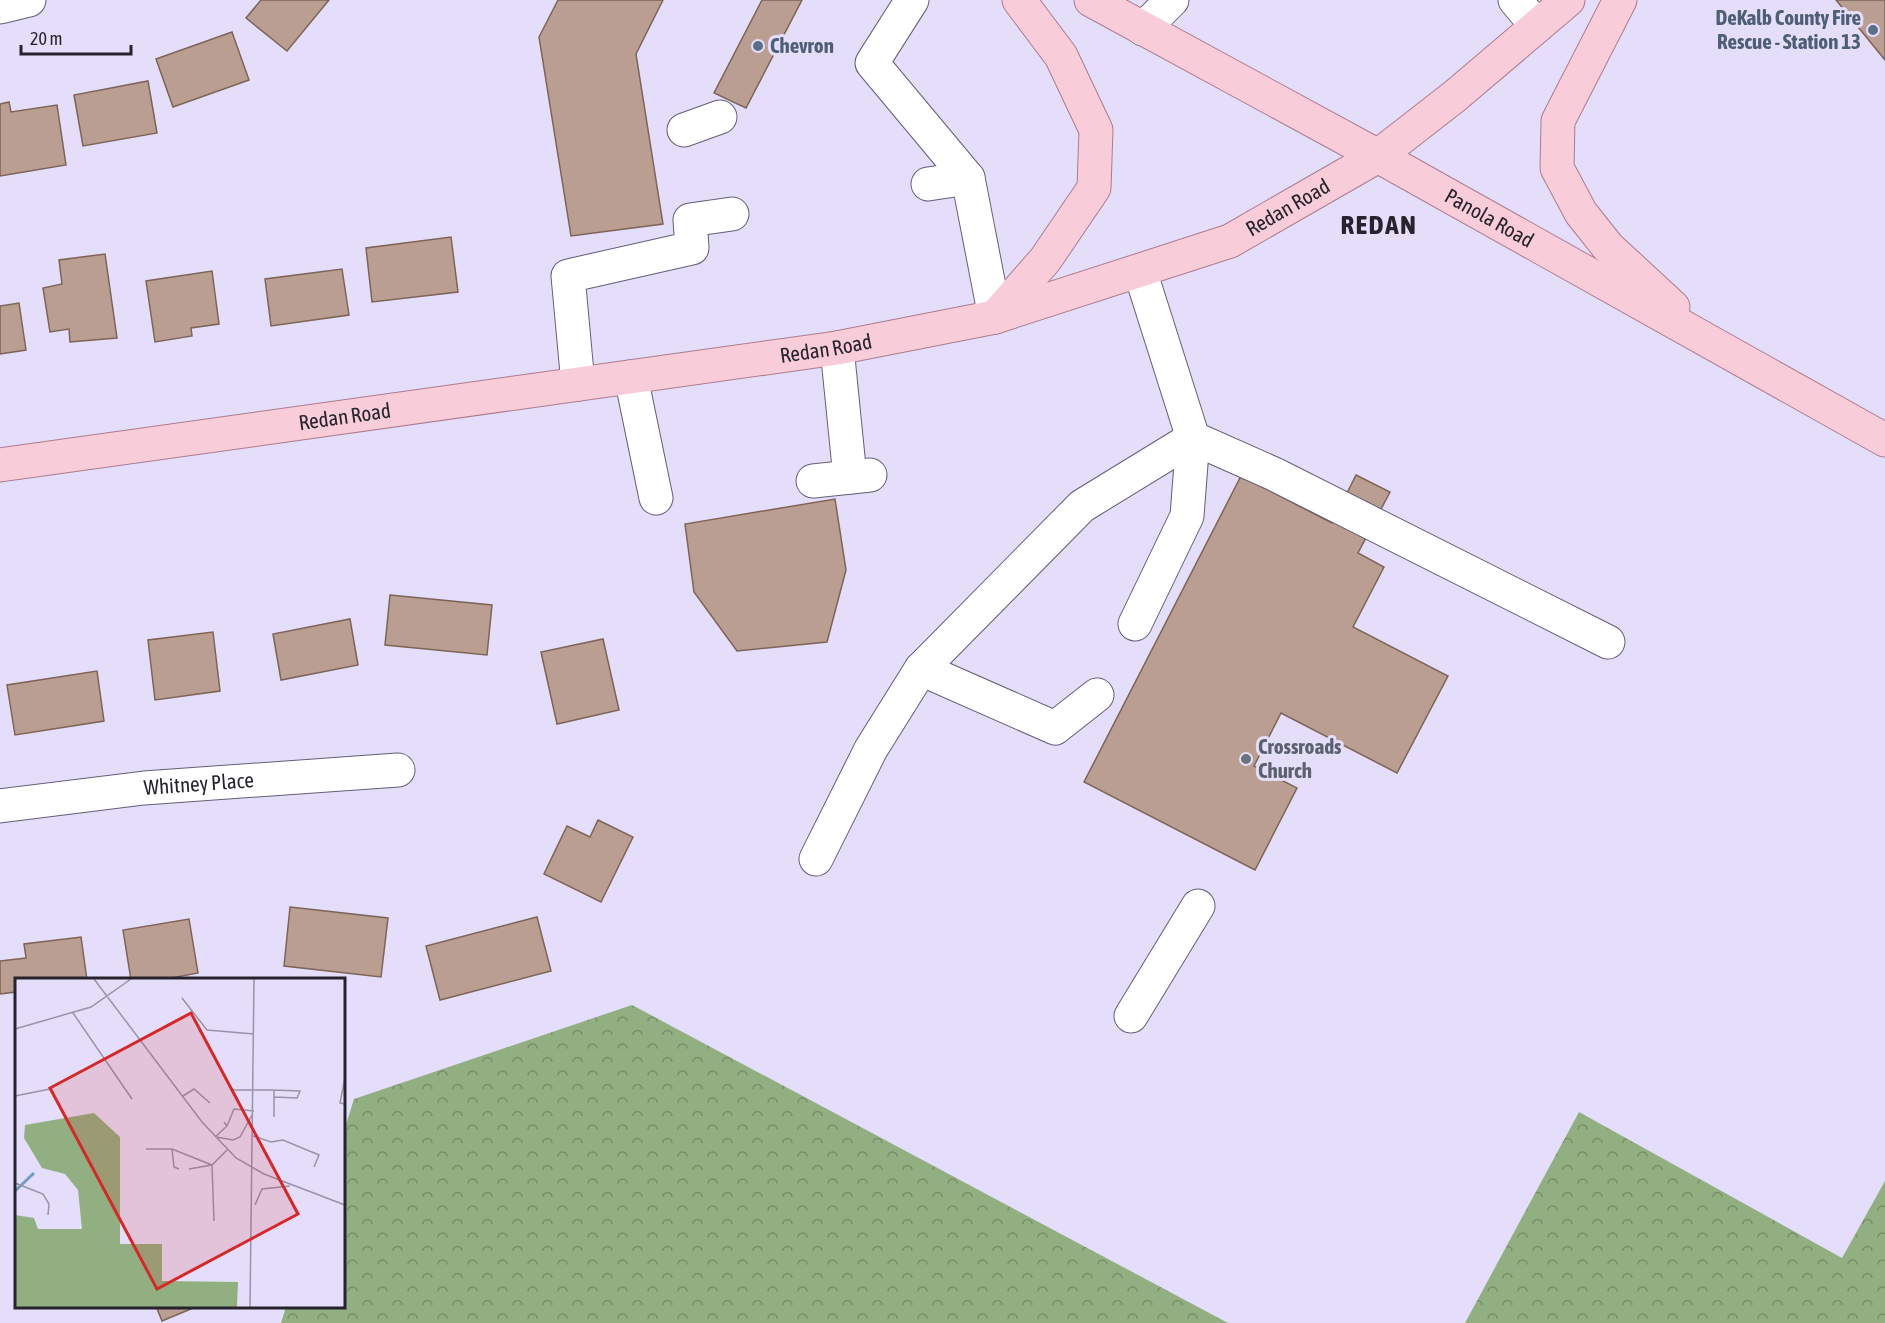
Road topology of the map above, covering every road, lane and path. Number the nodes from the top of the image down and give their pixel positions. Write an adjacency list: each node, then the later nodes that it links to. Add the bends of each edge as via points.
1 (29, 0): 9 (street)
2 (912, 0): 15 (street, via 872,63)
3 (1018, 0): 19 (main road, via 1061,56 1096,130 1094,188 1045,260)
4 (1091, 0): 11 (main road, Panola Road)
5 (1172, 0): 11 (street)
6 (1515, 0): 10 (street)
7 (1568, 0): 10 (main road, Redan Road)
8 (1620, 0): 21 (main road, via 1558,120 1557,168 1581,213 1608,247)
9 (0, 8)
10 (1538, 26): 14 (main road, Redan Road)
11 (1143, 28): 14 (main road, Panola Road)
12 (720, 117): 13 (street)
13 (684, 130)
14 (1378, 156): 18 (main road, Redan Road, via 1230,241); 21 (main road, Panola Road)
15 (968, 178): 16 (street); 19 (street)
16 (928, 184)
17 (732, 214): 23 (street, via 690,220 692,248 568,276)
18 (1140, 271): 19 (main road, Redan Road); 24 (street)
19 (995, 317): 20 (main road, Redan Road)
20 (837, 348): 22 (main road, Redan Road); 27 (street, via 861,476)
21 (1728, 352): 25 (main road, Panola Road)
22 (631, 377): 23 (main road, Redan Road); 28 (street)
23 (578, 384): 26 (main road, Redan Road)
24 (1193, 438): 29 (street, via 1187,516); 30 (street, via 1274,474); 31 (street, via 1083,506)
25 (1885, 440)
26 (0, 465)
27 (813, 481)
28 (656, 498)
29 (1135, 624)
30 (1608, 642)
31 (921, 669): 32 (street, via 1055,728); 35 (street, via 871,749)
32 (1096, 695)
33 (398, 770): 34 (street, Whitney Place, via 144,788)
34 (0, 806)
35 (816, 859)
36 (1198, 906): 37 (street)
37 (1131, 1016)

